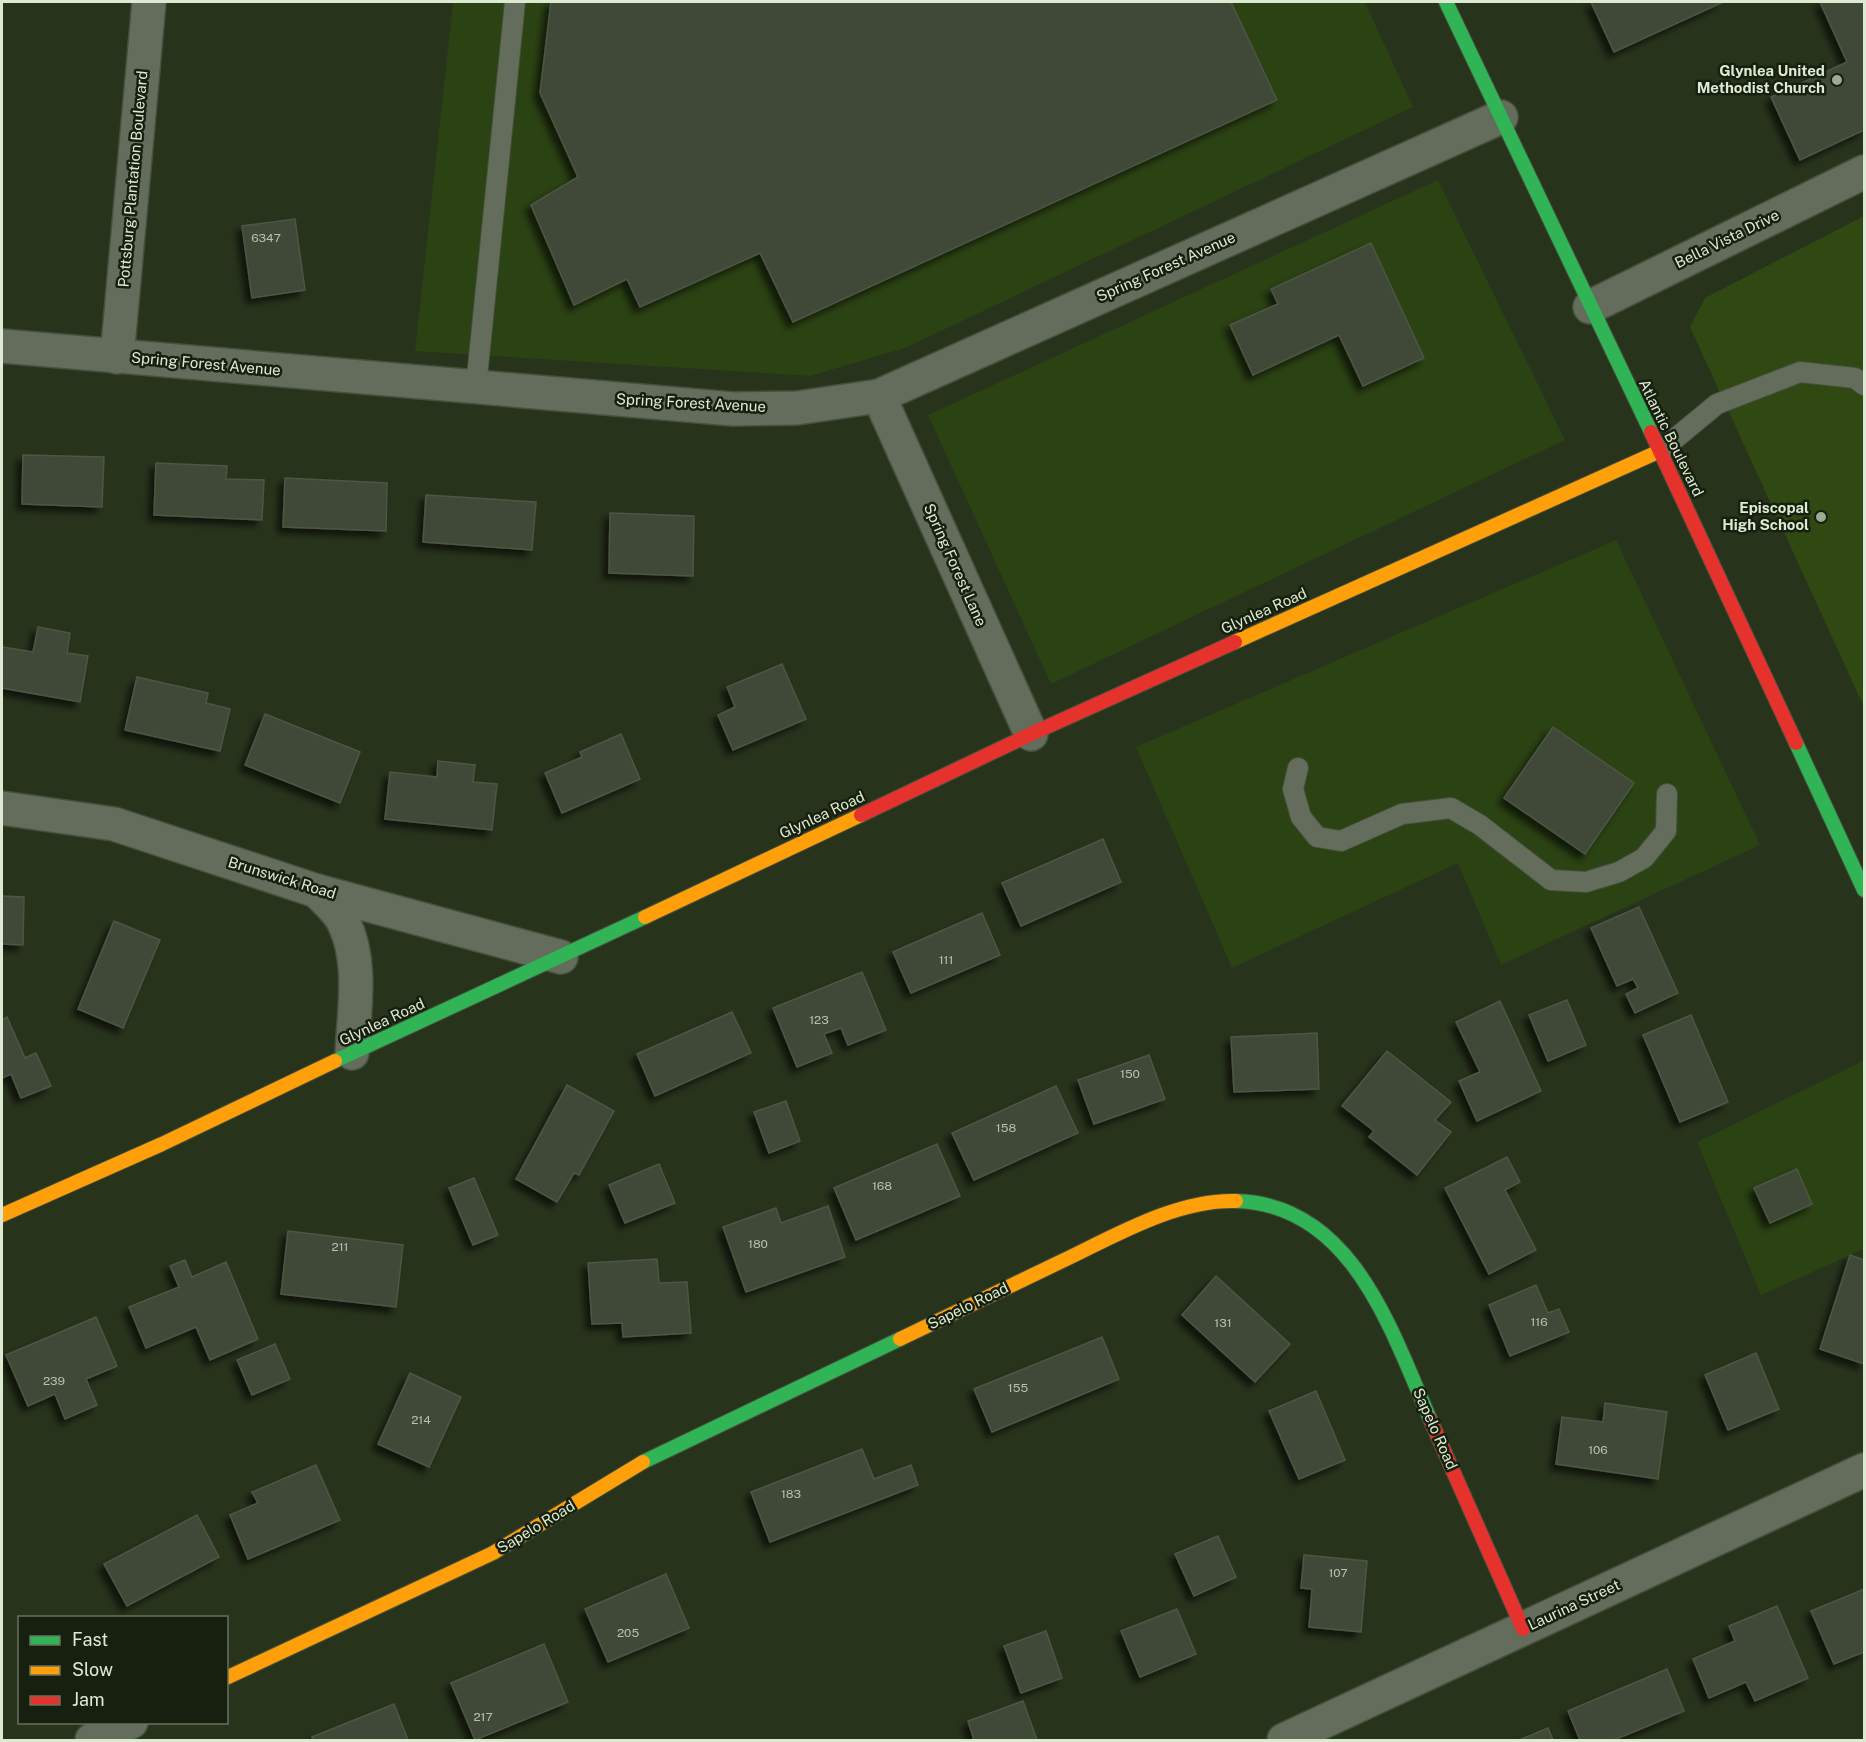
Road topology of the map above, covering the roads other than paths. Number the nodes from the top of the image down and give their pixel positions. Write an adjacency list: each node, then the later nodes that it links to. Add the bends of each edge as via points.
1 (149, 2): 8 (street, Pottsburg Plantation Boulevard)
2 (515, 2): 10 (lane)
3 (1446, 2): 4 (street, Atlantic Boulevard)
4 (1502, 117): 6 (street, Atlantic Boulevard); 11 (street, Spring Forest Avenue)
5 (1864, 172): 6 (street, Bella Vista Drive)
6 (1590, 307): 12 (street, Atlantic Boulevard)
7 (2, 346): 8 (street, Spring Forest Avenue)
8 (117, 357): 10 (street, Spring Forest Avenue)
9 (1864, 385): 12 (lane, via 1855,378 1800,372 1717,404)
10 (476, 387): 11 (street, Spring Forest Avenue, via 734,409 797,408)
11 (879, 396): 13 (street, Spring Forest Lane)
12 (1660, 451): 13 (street, Glynlea Road); 17 (street, Atlantic Boulevard)
13 (1031, 734): 19 (street, Glynlea Road)
14 (1298, 768): 15 (lane, via 1293,789 1298,808 1317,837 1341,841 1402,814 1450,808 1480,825 1551,880 1586,882 1619,872 1644,858 1666,831)
15 (1667, 794)
16 (2, 808): 18 (street, Brunswick Road, via 114,824)
17 (1864, 890)
18 (317, 891): 19 (street, Brunswick Road); 20 (street, via 344,921 354,950)
19 (561, 957): 20 (street, Glynlea Road)
20 (352, 1053): 21 (street, Glynlea Road)
21 (2, 1215)
22 (1864, 1470): 23 (street, Laurina Street)
23 (1523, 1629): 24 (street, Sapelo Road, via 1382,1310 1361,1277 1333,1242 1310,1224 1281,1209 1243,1200 1212,1202 1142,1223 650,1458 493,1553); 27 (street, Laurina Street)
24 (228, 1677)
25 (127, 1724): 26 (street)
26 (92, 1740)
27 (1284, 1740)

